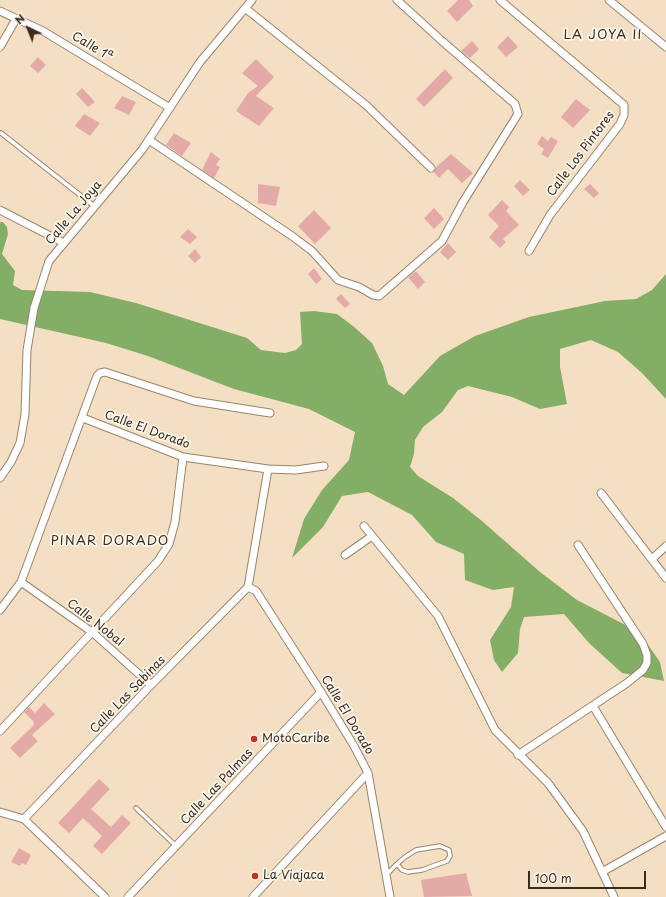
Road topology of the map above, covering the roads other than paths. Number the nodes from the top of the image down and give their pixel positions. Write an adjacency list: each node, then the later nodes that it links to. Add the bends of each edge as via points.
1 (252, 0): 5 (street, Calle La Joya)
2 (397, 0): 12 (street, via 515,104 518,114 463,202 442,241 379,296 338,280 312,252 292,236)
3 (500, 0): 17 (street, Calle Los Pintores, via 624,105 624,115 620,124 550,215)
4 (609, 0): 9 (street)
5 (245, 8): 10 (street, Calle La Joya, via 200,62); 13 (street, via 366,105)
6 (0, 11): 7 (street, Calle 1ª)
7 (16, 19): 8 (street); 10 (street, Calle 1ª, via 49,35)
8 (0, 47)
9 (666, 47)
10 (170, 108): 12 (street, Calle La Joya)
11 (1, 133): 14 (lane)
12 (149, 140): 14 (street, Calle La Joya)
13 (431, 168)
14 (94, 206): 16 (street, Calle La Joya)
15 (0, 210): 16 (street)
16 (64, 243): 23 (street, Calle La Joya, via 49,261 34,308 27,350 25,414 20,443)
17 (529, 251)
18 (270, 412): 19 (street, via 194,401 105,372 97,376)
19 (83, 418): 20 (street, Calle El Dorado); 32 (street)
20 (183, 457): 22 (street, Calle El Dorado); 35 (street, via 175,522 169,544 158,561)
21 (324, 466): 22 (street, Calle El Dorado, via 296,470)
22 (268, 468): 33 (street)
23 (0, 478)
24 (601, 493): 30 (street)
25 (364, 526): 26 (street)
26 (372, 536): 29 (street); 40 (street, via 438,616 495,730)
27 (578, 545): 38 (street, via 647,655 647,663 635,677)
28 (666, 546): 30 (street)
29 (345, 555)
30 (652, 559): 31 (street)
31 (666, 578)
32 (21, 582): 34 (street); 35 (street, Calle Nobal)
33 (248, 587): 36 (street, Calle Las Sabinas); 37 (street, Calle El Dorado, via 256,591)
34 (0, 610)
35 (92, 632): 36 (street, Calle Nobal); 39 (street)
36 (151, 685): 44 (street, Calle Las Sabinas)
37 (322, 692): 41 (street, Calle El Dorado); 47 (street, Calle Las Palmas)
38 (593, 706): 40 (street); 45 (street)
39 (0, 731)
40 (518, 755): 49 (street, via 548,783 583,831)
41 (368, 773): 50 (street, Calle El Dorado); 53 (street)
42 (136, 808): 47 (lane)
43 (0, 812): 44 (street)
44 (24, 819): 51 (street)
45 (666, 827)
46 (666, 836): 49 (street)
47 (176, 846): 52 (street, Calle Las Palmas)
48 (397, 864): 48 (lane, via 416,850 440,846 449,850 450,856 447,860 422,870 408,872); 50 (lane)
49 (602, 872): 55 (street)
50 (386, 875): 54 (street, Calle El Dorado)
51 (105, 897)
52 (128, 897)
53 (253, 897)
54 (390, 897)
55 (614, 897)

